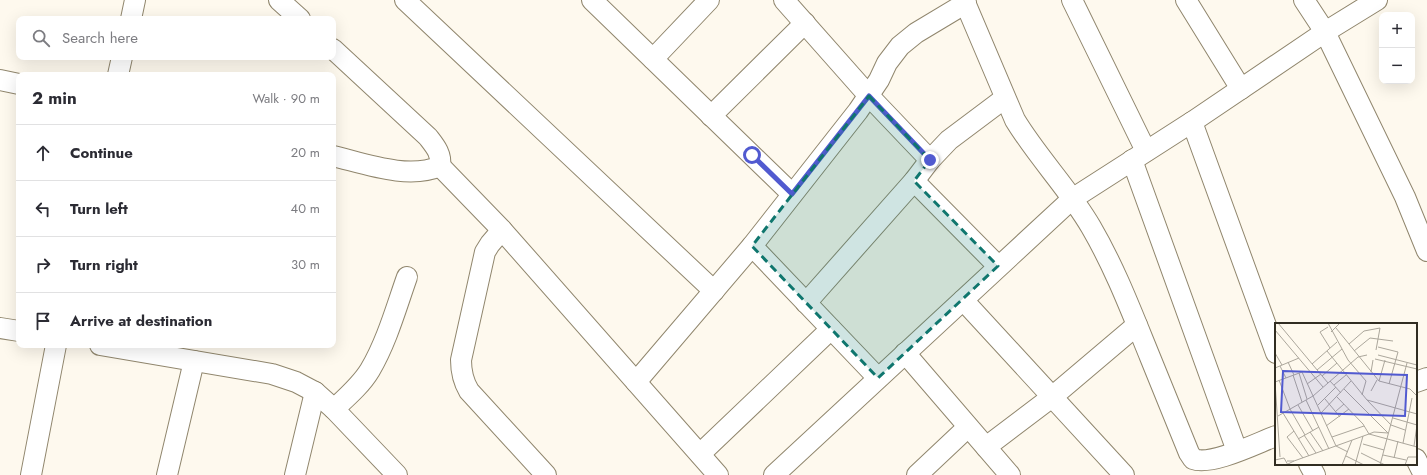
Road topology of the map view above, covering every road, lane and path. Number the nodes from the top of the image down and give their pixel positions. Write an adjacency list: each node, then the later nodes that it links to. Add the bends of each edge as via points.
1 (135, 0): 12 (street)
2 (279, 0): 13 (street)
3 (405, 0): 39 (street)
4 (592, 0): 17 (street)
5 (709, 0): 17 (street)
6 (784, 0): 14 (street)
7 (1072, 0): 27 (street)
8 (1186, 0): 22 (street)
9 (1304, 0): 15 (street)
10 (1377, 0): 15 (street)
11 (965, 2): 23 (street, via 900,46 887,63); 24 (street)
12 (131, 16)
13 (297, 16)
14 (805, 23): 23 (street); 25 (street)
15 (1325, 32): 22 (street); 36 (street, via 1405,197)
16 (336, 52): 30 (street, via 428,137 441,159)
17 (653, 59): 25 (street)
18 (121, 60): 19 (street)
19 (119, 72)
20 (0, 80): 21 (street)
21 (16, 83)
22 (1241, 89): 26 (street)
23 (869, 96): 29 (street); 32 (street)
24 (1005, 98): 29 (street, via 954,136); 33 (street, via 1026,138)
25 (711, 116): 32 (street)
26 (1192, 122): 27 (street); 48 (street)
27 (1139, 155): 33 (street); 61 (street, via 1154,225)
28 (336, 157): 30 (street, via 396,171 422,172)
29 (930, 160): 31 (street)
30 (440, 166): 34 (street)
31 (914, 181): 37 (street); 41 (street)
32 (792, 194): 35 (street)
33 (1072, 199): 37 (street); 42 (street, via 1105,253)
34 (502, 230): 53 (street); 69 (street, via 485,252 461,360 461,371 469,391)
35 (752, 246): 39 (street); 41 (street)
36 (1427, 251)
37 (998, 266): 40 (street)
38 (407, 277): 57 (street, via 387,335 369,371 355,390)
39 (714, 291): 53 (street)
40 (963, 300): 49 (street); 56 (street)
41 (806, 303): 44 (street)
42 (1137, 325): 56 (street); 61 (street, via 1189,453 1194,459 1205,461)
43 (0, 328): 45 (street)
44 (831, 329): 51 (street); 62 (street)
45 (16, 331)
46 (55, 348): 65 (street)
47 (118, 348): 50 (street)
48 (1275, 350)
49 (905, 353): 51 (street); 58 (street)
50 (194, 361): 55 (street, via 272,374); 66 (street)
51 (878, 378): 71 (street)
52 (1427, 378): 54 (street)
53 (636, 382): 62 (street)
54 (1417, 382)
55 (315, 392): 57 (street); 67 (street)
56 (1052, 397): 60 (street); 74 (street)
57 (334, 409): 68 (street)
58 (968, 427): 60 (street); 72 (street)
59 (1275, 436): 61 (street)
60 (986, 447): 73 (street)
61 (1237, 451)
62 (700, 454): 70 (street)
63 (1417, 461): 76 (street)
64 (1310, 465): 75 (street)
65 (31, 475)
66 (167, 475)
67 (295, 475)
68 (396, 475)
69 (546, 475)
70 (718, 475)
71 (774, 475)
72 (917, 475)
73 (1010, 475)
74 (1124, 475)
75 (1315, 475)
76 (1424, 475)

